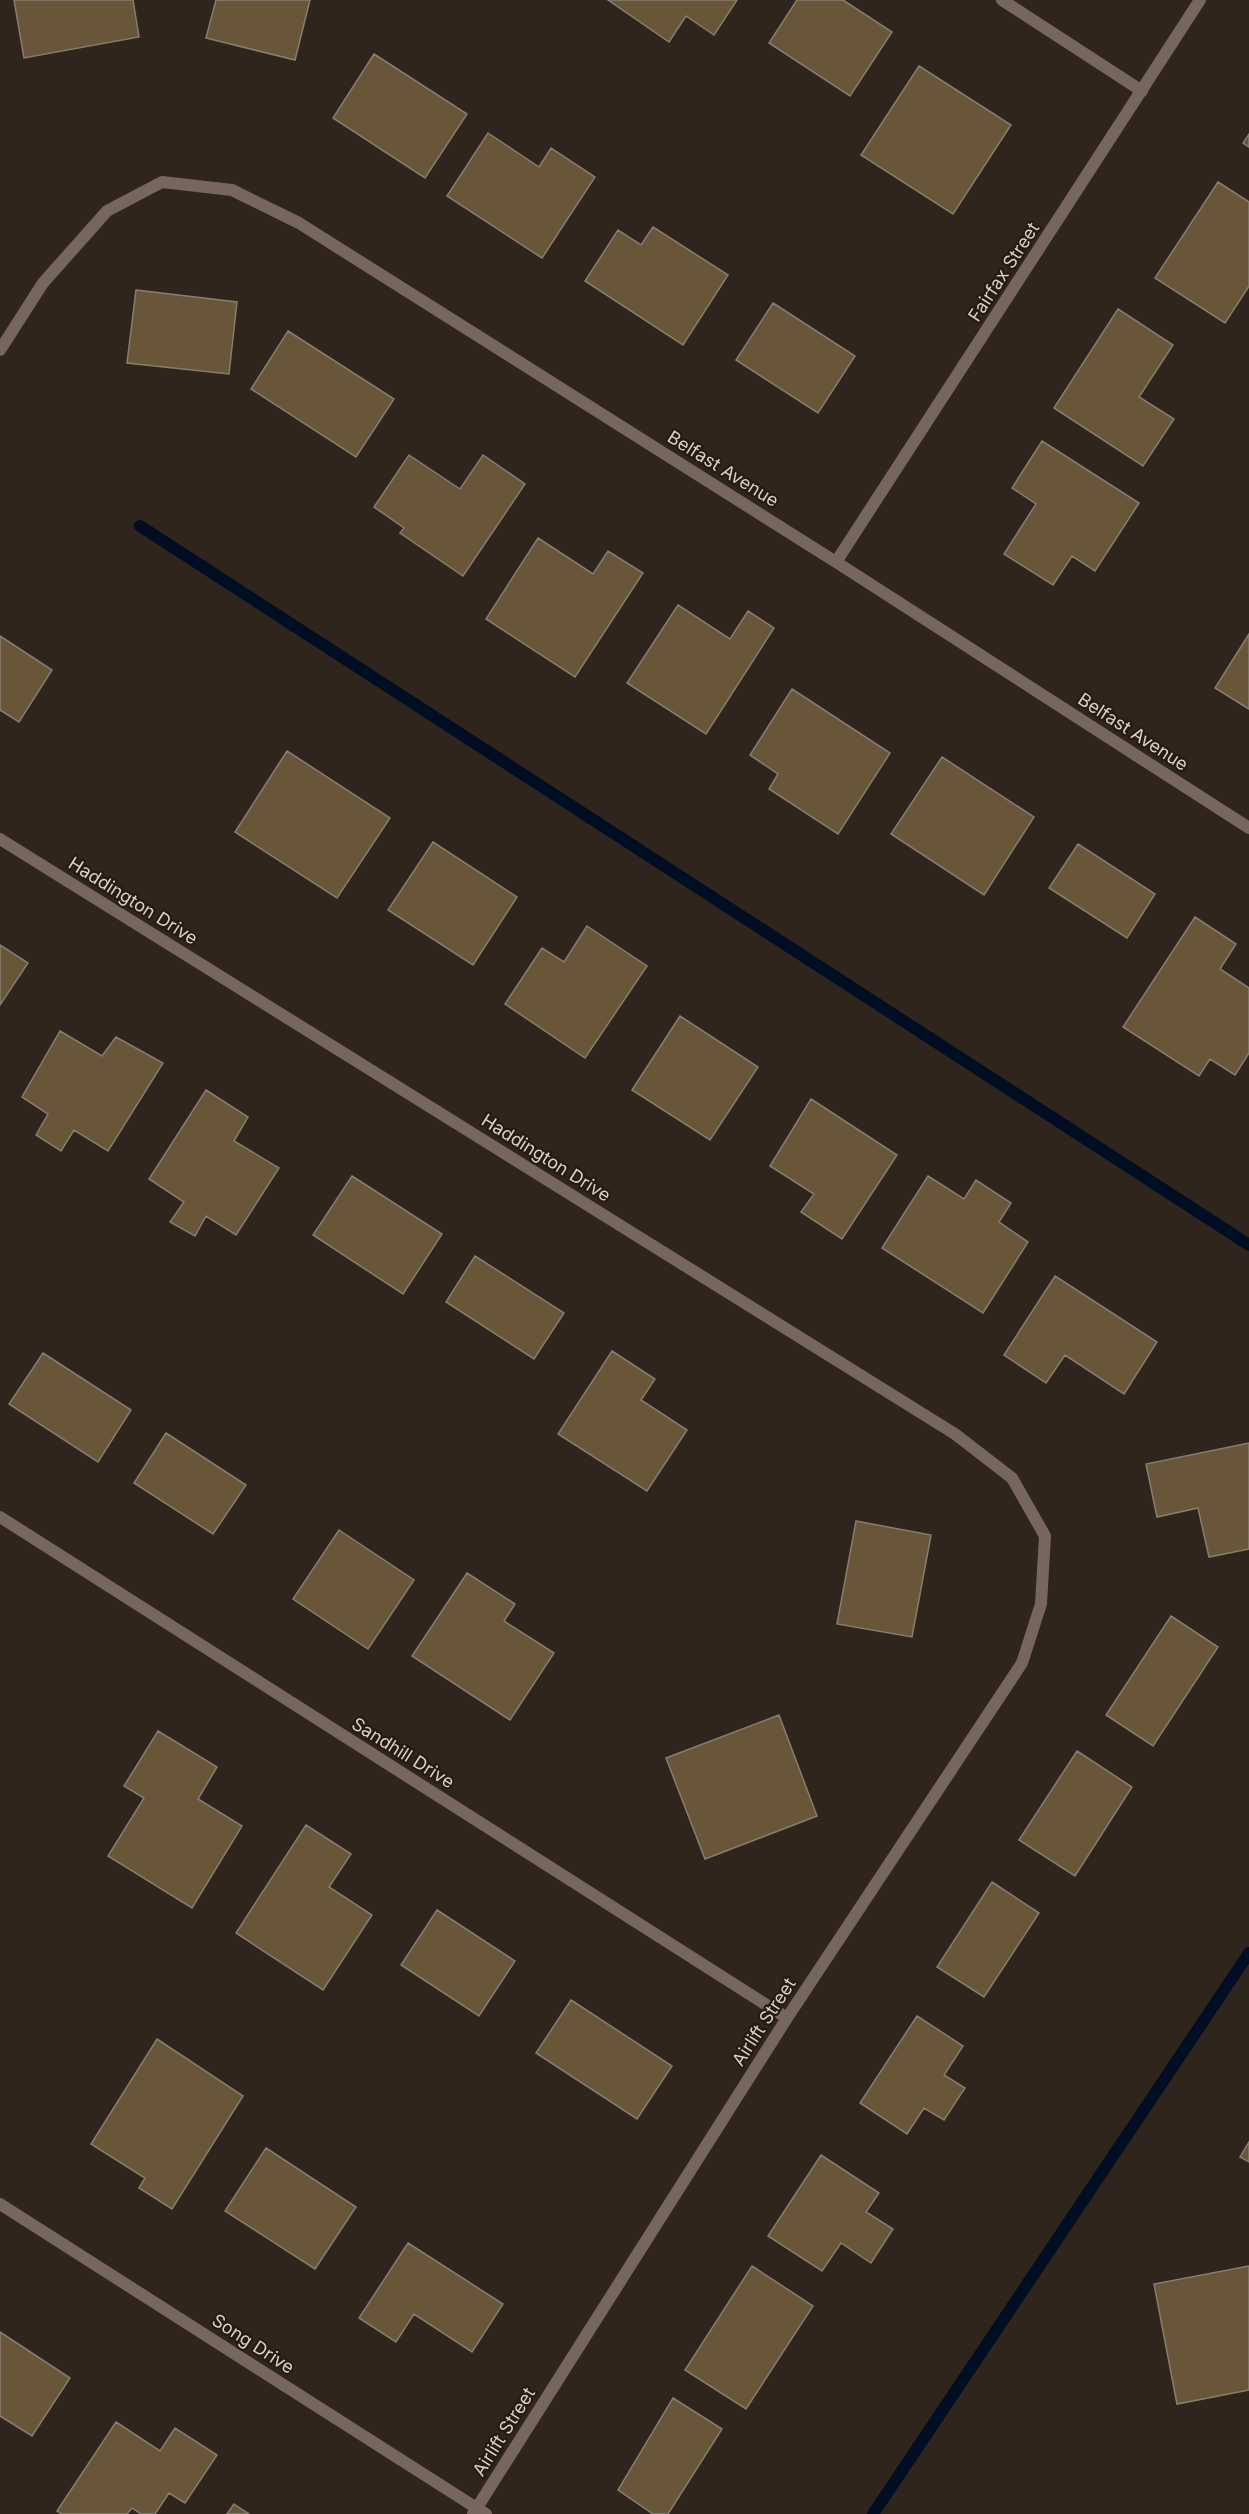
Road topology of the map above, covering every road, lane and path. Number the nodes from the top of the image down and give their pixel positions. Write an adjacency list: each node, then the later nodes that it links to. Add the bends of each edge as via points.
1 (1002, 0): 3 (street)
2 (1200, 0): 3 (street, Fairfax Street)
3 (1143, 91): 5 (street, Fairfax Street)
4 (0, 350): 5 (street, Belfast Avenue, via 44,283 107,211 162,182 232,190 299,223)
5 (836, 562): 6 (street, Belfast Avenue)
6 (1249, 828)
7 (0, 839): 9 (street, Haddington Drive, via 955,1434 1012,1478)
8 (0, 1517): 10 (street, Sandhill Drive)
9 (1045, 1536): 10 (street, Airlift Street, via 1041,1605 1022,1664)
10 (787, 2018): 12 (street, Airlift Street)
11 (0, 2204): 12 (street, Song Drive)
12 (479, 2512)

